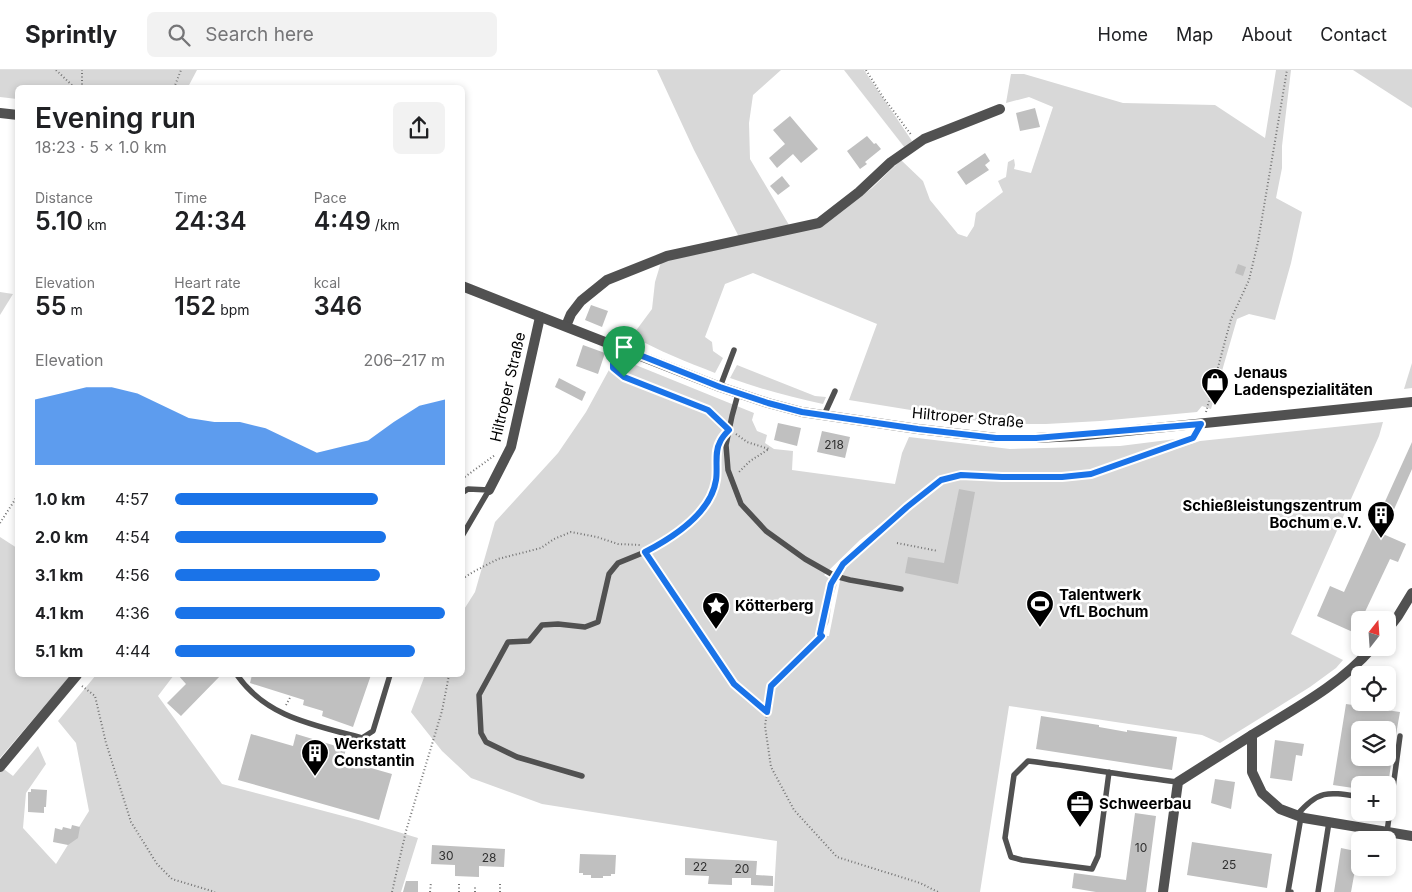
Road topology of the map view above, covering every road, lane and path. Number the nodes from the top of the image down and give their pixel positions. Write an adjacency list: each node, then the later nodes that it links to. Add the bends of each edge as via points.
1 (56, 70): 6 (path)
2 (82, 70): 7 (path)
3 (181, 70): 8 (path)
4 (866, 70): 12 (path, via 911,134)
5 (1287, 70): 23 (path, via 1249,280 1231,319)
6 (72, 85)
7 (82, 85)
8 (175, 85)
9 (1000, 109): 12 (street)
10 (0, 113): 11 (street)
11 (15, 115)
12 (914, 146): 15 (street, via 819,223 666,256 635,268 607,280 581,301)
13 (465, 287): 14 (street, Hiltroper Straße)
14 (540, 317): 15 (street, Hiltroper Straße); 25 (street, Hiltroper Straße)
15 (566, 326): 16 (street, Hiltroper Straße)
16 (617, 346): 18 (street, Hiltroper Straße); 24 (path, via 613,368 624,377 708,410)
17 (734, 350): 18 (lane)
18 (720, 387): 20 (street, Hiltroper Straße)
19 (835, 391): 22 (lane)
20 (738, 394): 22 (street, Hiltroper Straße); 24 (lane)
21 (1412, 402): 23 (street, Hiltroper Straße)
22 (824, 415): 23 (street, Hiltroper Straße, via 996,438 1077,436)
23 (1201, 424): 37 (path, via 1193,438 1091,474 1062,477 961,475 941,480 854,552)
24 (729, 430): 27 (lane, via 726,445); 27 (path, via 747,442 769,449 750,461); 34 (lane, via 719,442 716,482 711,496 692,521)
25 (511, 447): 26 (path); 28 (street, Hiltroper Straße)
26 (465, 476)
27 (732, 480): 37 (lane, via 741,504 766,531)
28 (489, 490): 29 (lane); 32 (lane, Hiltroper Straße)
29 (465, 491)
30 (15, 500): 31 (path)
31 (0, 523)
32 (465, 531)
33 (897, 543): 35 (path)
34 (658, 545): 36 (lane); 38 (path, via 618,544 571,532 541,548 498,559)
35 (938, 551)
36 (645, 552): 48 (path, via 734,684); 53 (lane, via 618,562 609,574 598,622 586,627 542,625 529,641 508,642 479,695 481,733 486,742 517,757)
37 (835, 576): 39 (lane); 48 (path, via 822,636 771,686)
38 (465, 578)
39 (901, 590)
40 (1412, 593): 41 (street)
41 (1396, 619)
42 (1365, 656): 49 (street, via 1339,680)
43 (75, 677): 51 (street)
44 (238, 677): 45 (lane, via 246,688 292,719 362,738 373,731)
45 (389, 677)
46 (449, 677): 68 (path)
47 (84, 687): 66 (path, via 95,696 131,822 157,864 172,879)
48 (767, 712): 73 (path, via 765,726 771,768 794,810 837,857)
49 (1252, 735): 55 (street); 57 (street, via 1252,772 1262,793 1280,809)
50 (1400, 736): 54 (lane)
51 (0, 767)
52 (1109, 772): 52 (lane, via 1028,761 1014,775 1005,838 1010,857 1092,869 1098,856); 55 (lane)
53 (582, 776)
54 (1393, 776)
55 (1178, 782): 74 (street)
56 (1351, 796): 57 (lane, via 1325,794 1304,808)
57 (1299, 816): 58 (street); 75 (lane, via 1288,892)
58 (1329, 822): 59 (street); 76 (lane)
59 (1381, 831)
60 (1396, 833): 61 (street)
61 (1412, 836)
62 (431, 882): 69 (path)
63 (500, 882): 72 (path)
64 (459, 884): 70 (path)
65 (475, 886): 71 (path)
66 (208, 891): 67 (path)
67 (215, 892)
68 (392, 892)
69 (430, 892)
70 (459, 892)
71 (475, 892)
72 (500, 892)
73 (938, 892)
74 (1163, 892)
75 (1291, 892)
76 (1318, 892)

